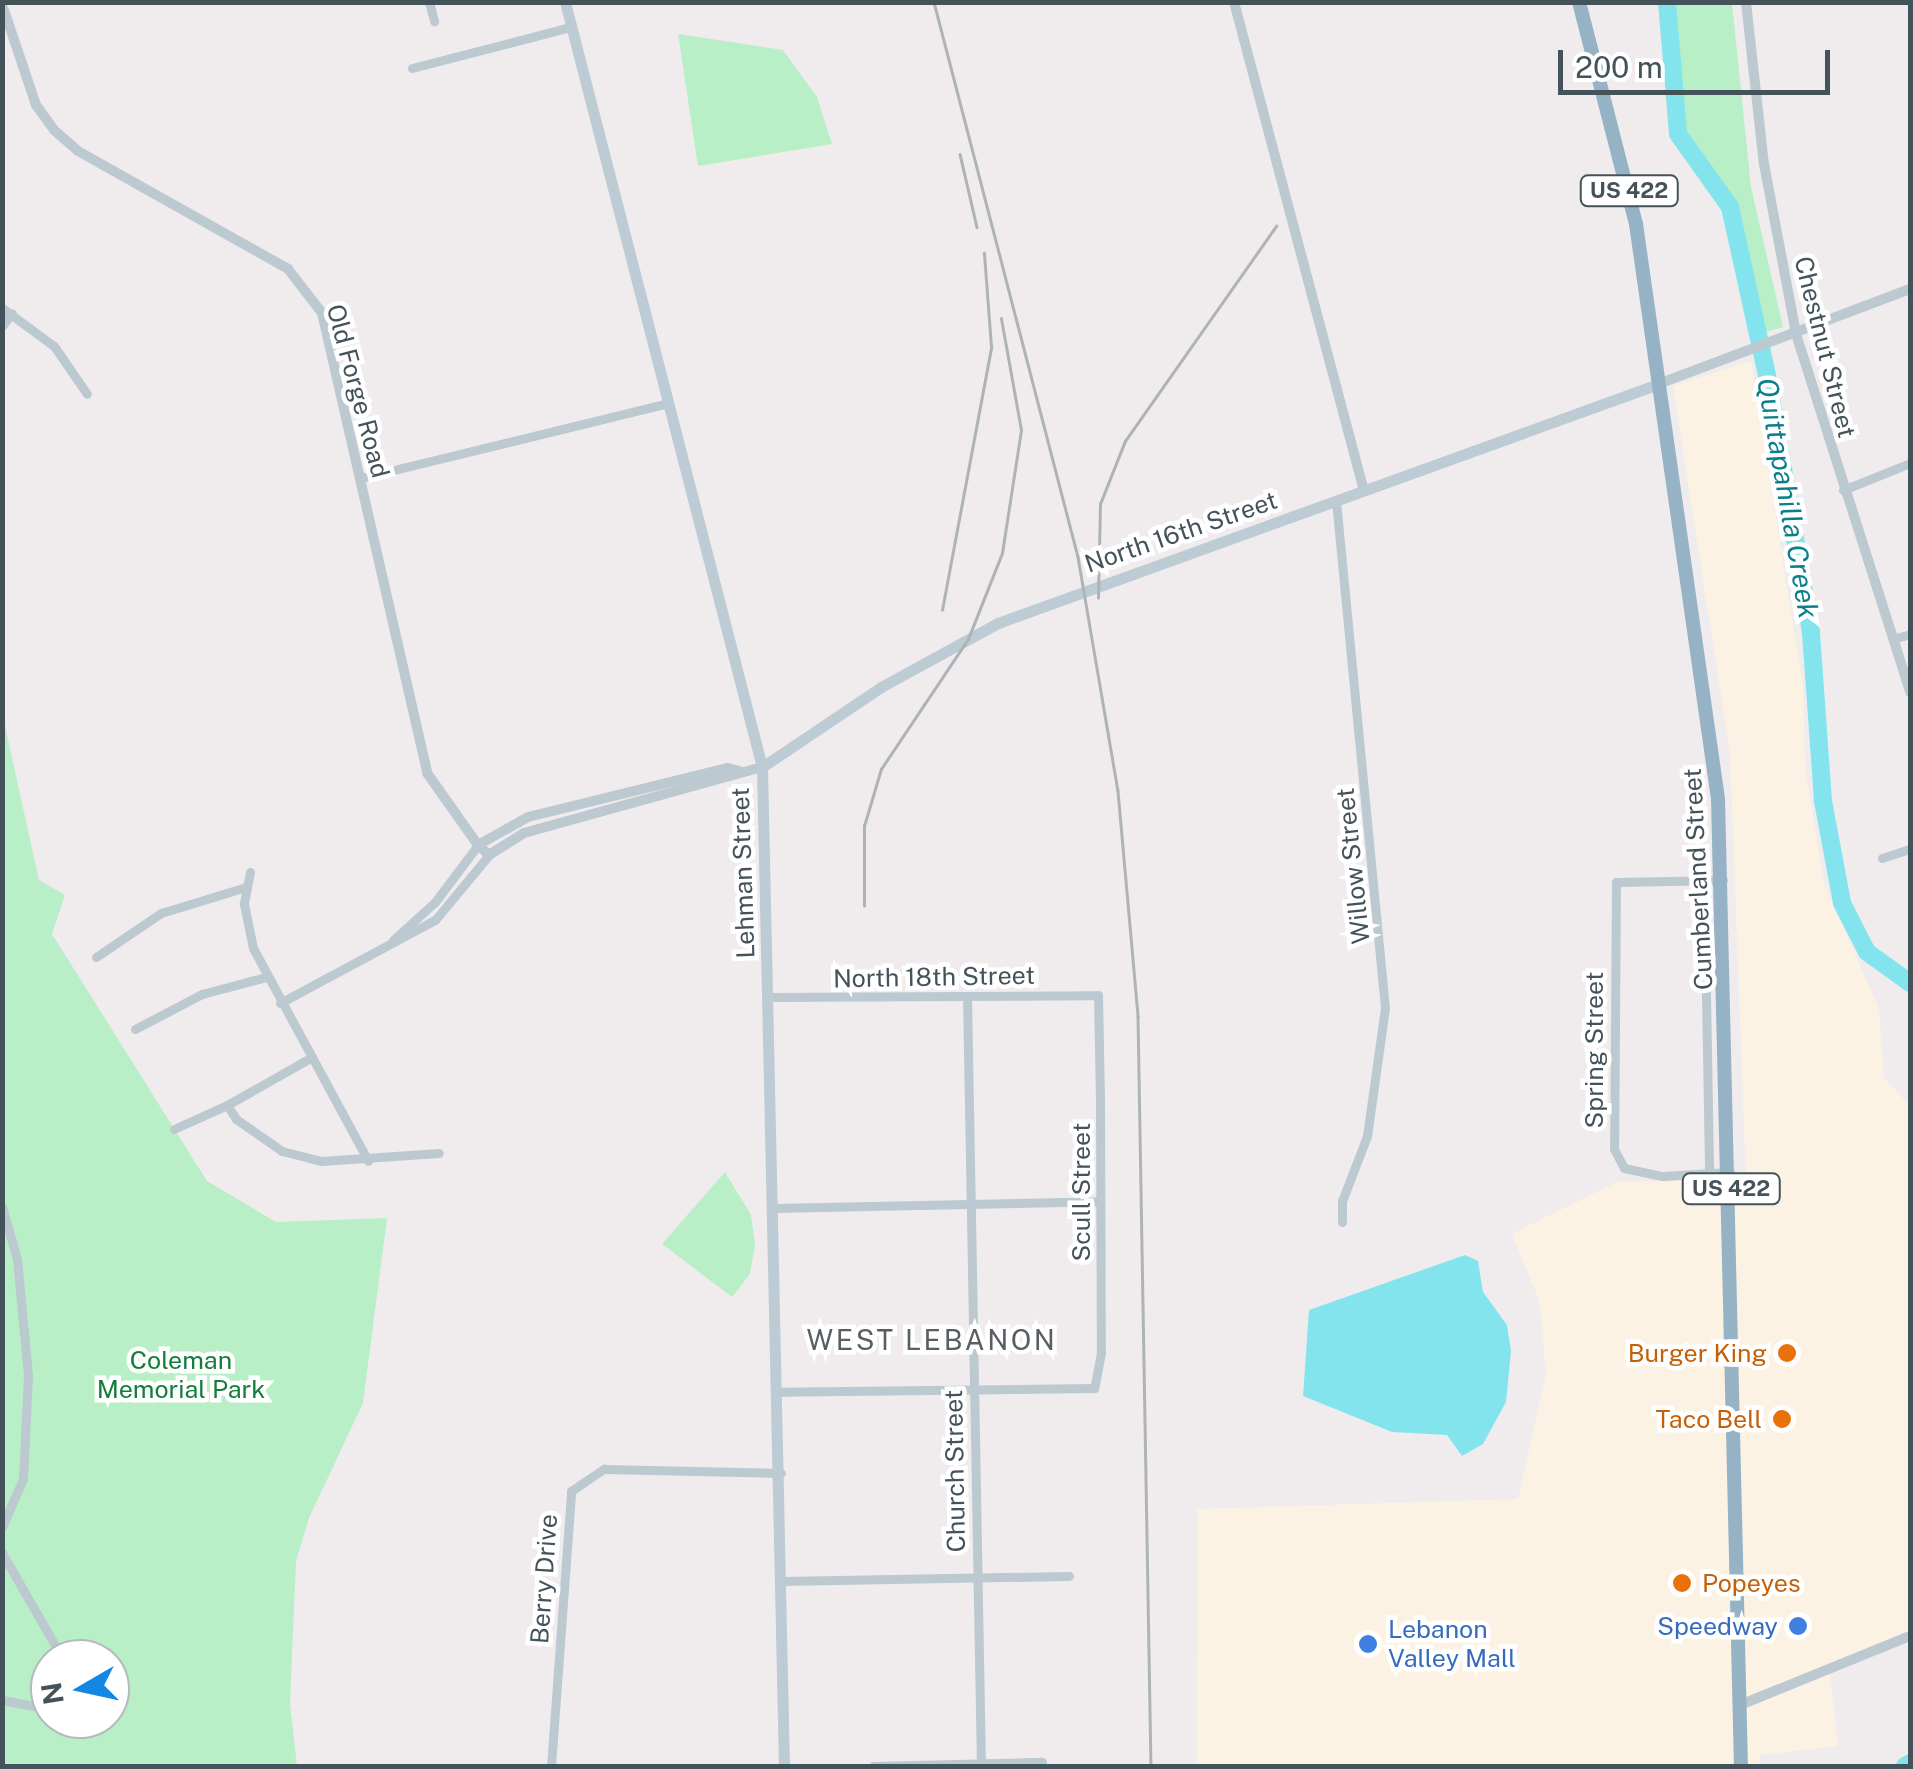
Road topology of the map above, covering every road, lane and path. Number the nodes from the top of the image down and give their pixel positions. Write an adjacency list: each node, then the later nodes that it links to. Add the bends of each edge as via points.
1 (430, 2): 7 (street)
2 (565, 2): 8 (main road, Lehman Street)
3 (1234, 2): 20 (street)
4 (1579, 2): 14 (highway, Cumberland Street / US 422, via 1626,172)
5 (1746, 2): 13 (street, Chestnut Street, via 1764,164)
6 (3, 10): 18 (street, Old Forge Road, via 36,105 54,130 78,151 288,269 308,291 322,313)
7 (434, 21)
8 (571, 28): 9 (street); 16 (main road, Lehman Street)
9 (412, 68)
10 (1910, 289): 13 (street)
11 (7, 311): 12 (street); 15 (street, via 54,346)
12 (2, 326)
13 (1796, 334): 14 (street); 19 (street, Chestnut Street)
14 (1661, 382): 20 (main road, North 16th Street); 33 (highway, Cumberland Street / US 422, via 1712,740)
15 (87, 394)
16 (669, 403): 18 (street); 25 (main road, Lehman Street)
17 (1910, 463): 19 (street)
18 (361, 478): 27 (street, Old Forge Road, via 428,773)
19 (1843, 490): 23 (street, Chestnut Street)
20 (1364, 491): 21 (main road, North 16th Street)
21 (1336, 502): 25 (main road, North 16th Street, via 998,623 882,687); 54 (street, Willow Street, via 1385,1008 1367,1136 1342,1201)
22 (1910, 634): 23 (street)
23 (1893, 639): 24 (street, Chestnut Street)
24 (1910, 692)
25 (762, 767): 26 (street, North 16th Street); 40 (main road, Lehman Street)
26 (739, 771): 27 (street, North 16th Street, via 727,768 542,814); 29 (street, North 16th Street, via 524,833)
27 (478, 845): 29 (street, Old Forge Road); 35 (street, North 16th Street, via 435,902)
28 (1910, 849): 30 (street)
29 (489, 855): 35 (street, North 16th Street, via 434,920)
30 (1882, 858)
31 (250, 872): 34 (street)
32 (1704, 880): 33 (street); 49 (street); 49 (street, Spring Street, via 1616,882 1614,1149 1624,1168 1662,1176)
33 (1722, 880): 48 (highway, Cumberland Street / US 422)
34 (246, 886): 36 (street, via 161,913); 37 (street, via 246,922)
35 (393, 940): 41 (street, North 16th Street)
36 (96, 957)
37 (266, 978): 41 (street); 42 (street, via 202,994)
38 (1098, 995): 39 (street, North 18th Street); 50 (street, Scull Street)
39 (966, 996): 40 (street, North 18th Street); 51 (street, Church Street)
40 (770, 997): 53 (main road, Lehman Street)
41 (280, 1003): 43 (street)
42 (135, 1029)
43 (312, 1057): 44 (street); 47 (street)
44 (227, 1105): 45 (street); 47 (street, via 249,1131 297,1156)
45 (174, 1129)
46 (439, 1153): 47 (street)
47 (368, 1160)
48 (1731, 1172): 49 (street, Spring Street); 67 (highway, Cumberland Street / US 422)
49 (1709, 1174)
50 (1100, 1201): 51 (street); 55 (street, Scull Street, via 1094,1388)
51 (971, 1203): 53 (street); 55 (street, Church Street)
52 (2, 1207): 58 (street, via 18,1259 28,1376 23,1479)
53 (774, 1208): 56 (main road, Lehman Street)
54 (1342, 1222)
55 (974, 1391): 56 (street); 61 (street, Church Street)
56 (780, 1392): 57 (main road, Lehman Street)
57 (780, 1472): 62 (main road, Lehman Street); 70 (street, Berry Drive, via 604,1468 570,1491)
58 (2, 1528)
59 (2, 1553): 64 (street)
60 (1069, 1576): 61 (street)
61 (978, 1579): 62 (street); 69 (street, Church Street)
62 (781, 1581): 71 (main road, Lehman Street)
63 (1910, 1636): 67 (street)
64 (51, 1639)
65 (2, 1700): 66 (street)
66 (30, 1705)
67 (1740, 1706): 74 (highway, Cumberland Street / US 422)
68 (1042, 1762): 69 (street)
69 (981, 1765): 73 (street)
70 (551, 1766)
71 (784, 1766)
72 (872, 1766): 73 (street)
73 (940, 1766)
74 (1741, 1766)

